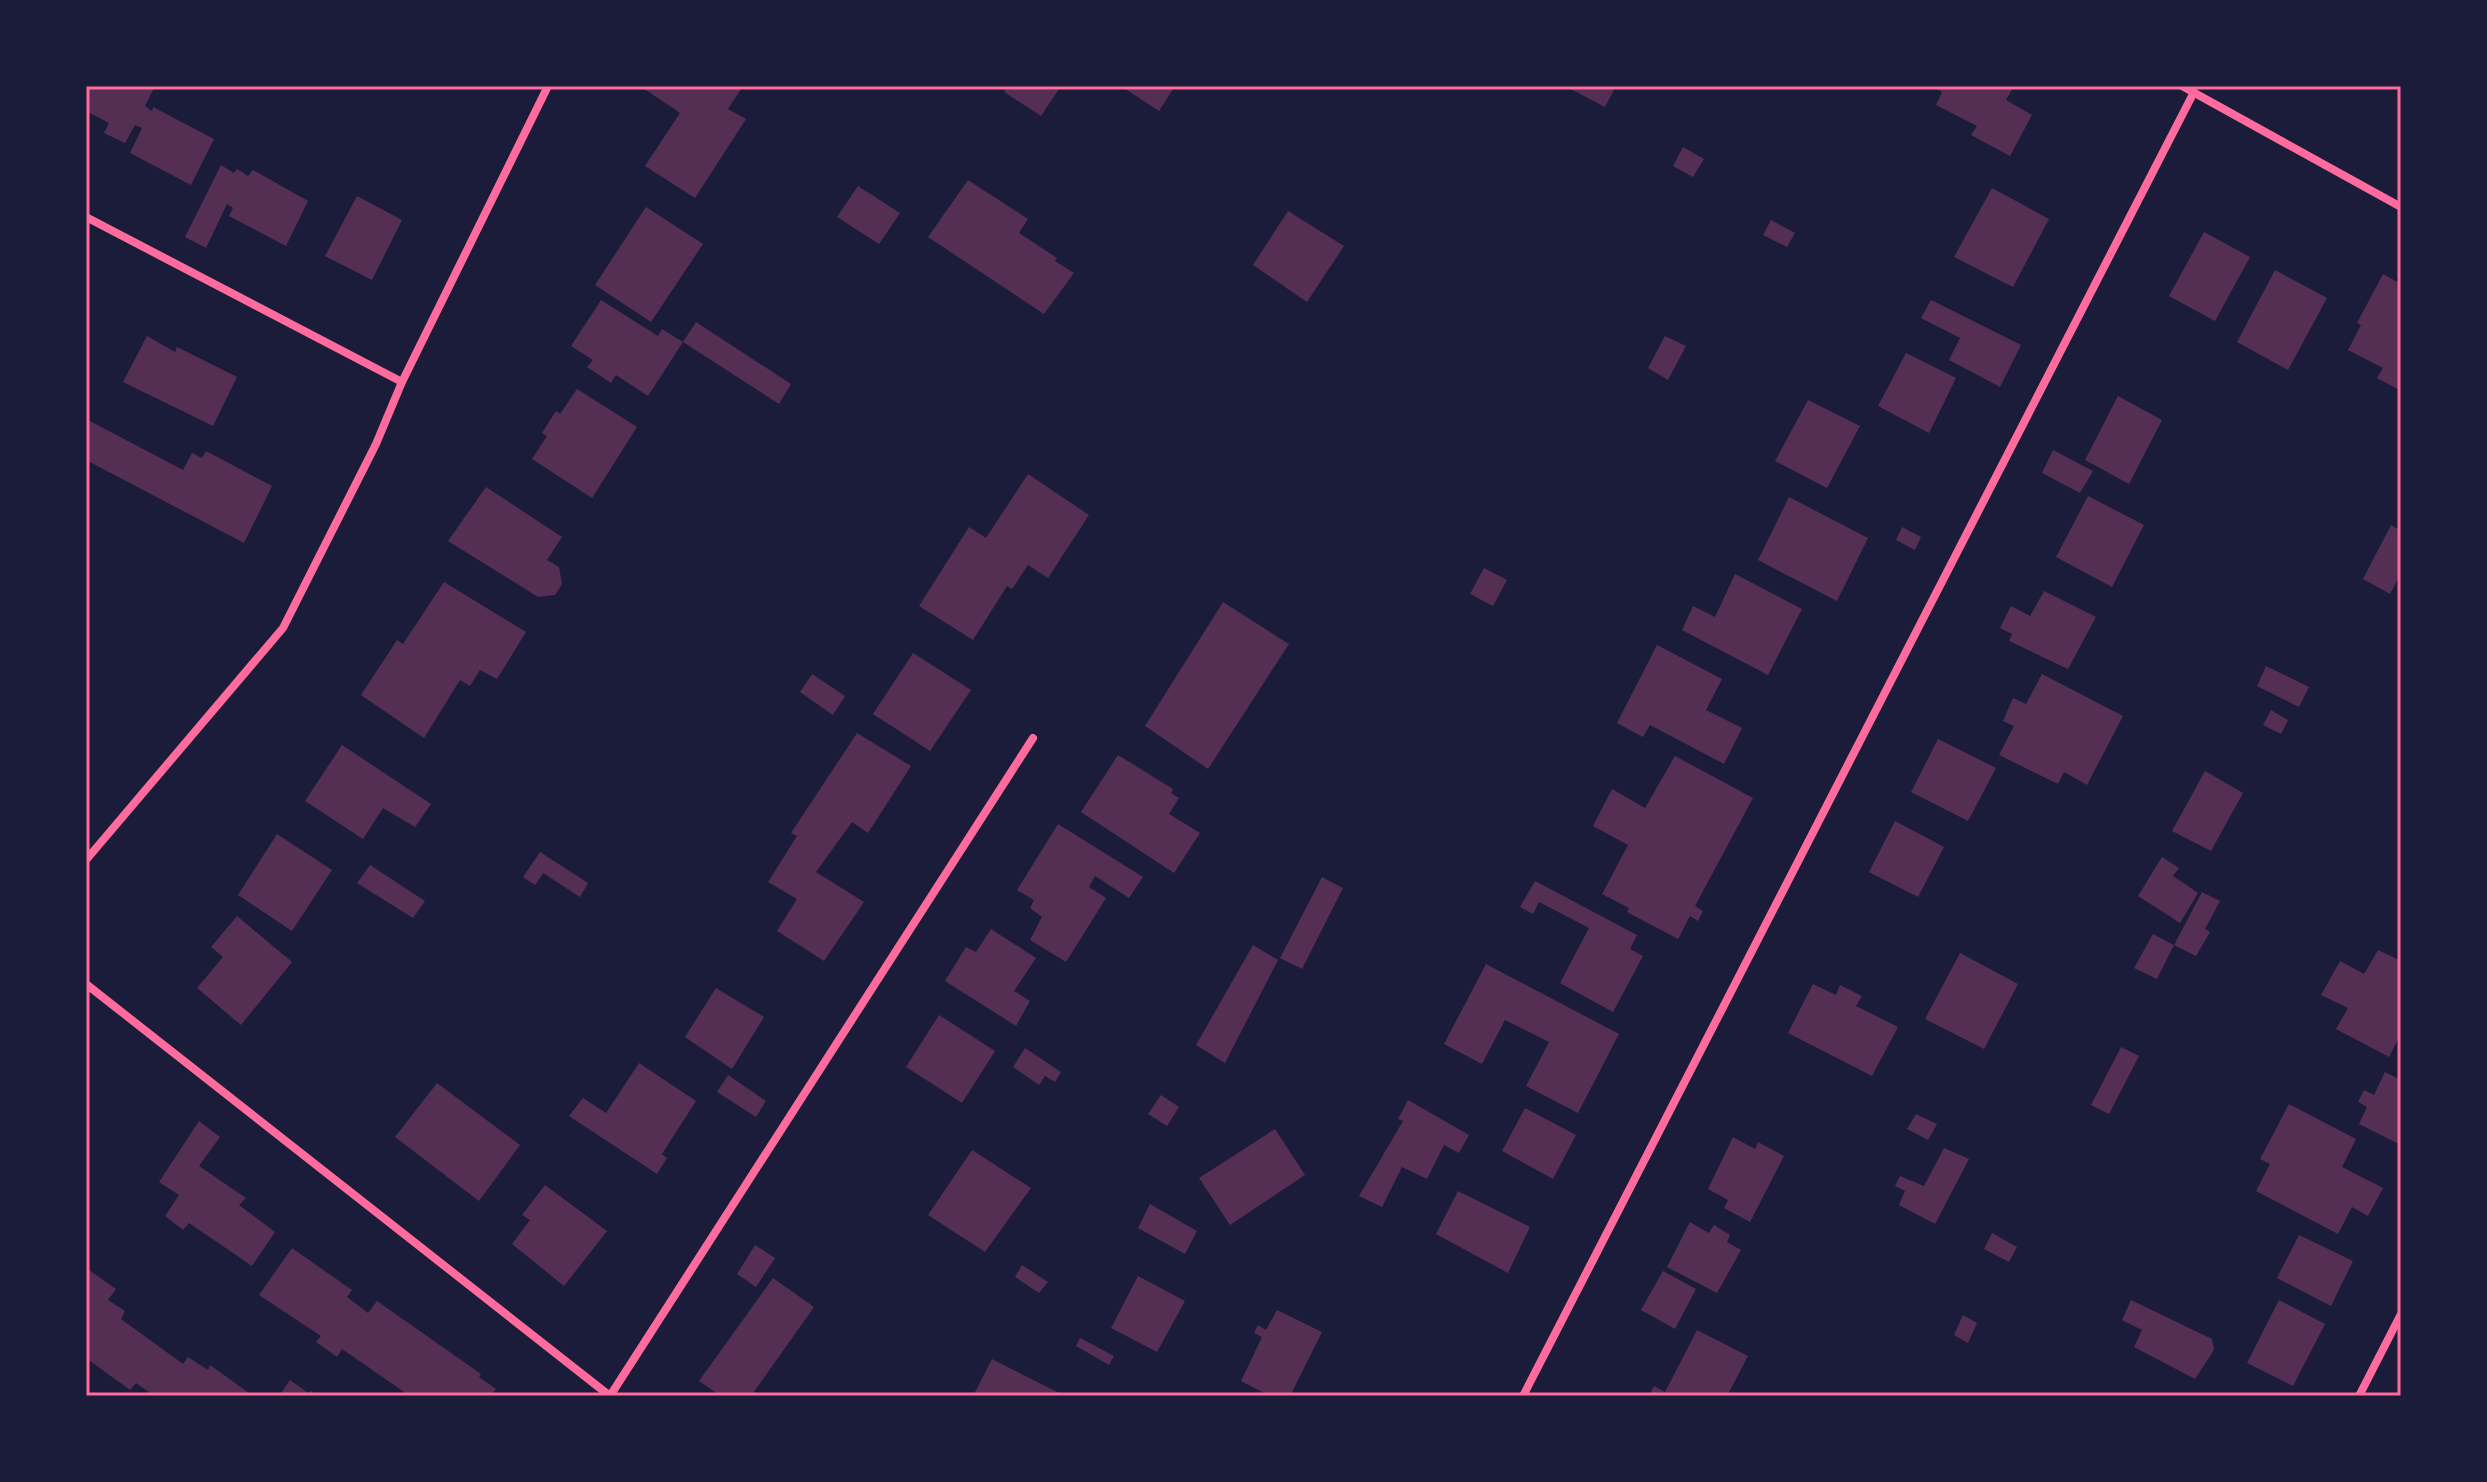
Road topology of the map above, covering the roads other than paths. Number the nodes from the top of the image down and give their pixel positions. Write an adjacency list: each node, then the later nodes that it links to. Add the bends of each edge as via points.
1 (548, 86): 6 (street)
2 (2182, 86): 3 (street)
3 (2194, 92): 4 (street); 12 (street)
4 (2401, 207)
5 (86, 217): 6 (street)
6 (402, 382): 8 (street, via 283,628)
7 (1033, 738): 11 (street)
8 (86, 860)
9 (86, 984): 11 (street)
10 (2401, 1314): 13 (street)
11 (610, 1396)
12 (1523, 1396)
13 (2359, 1396)

